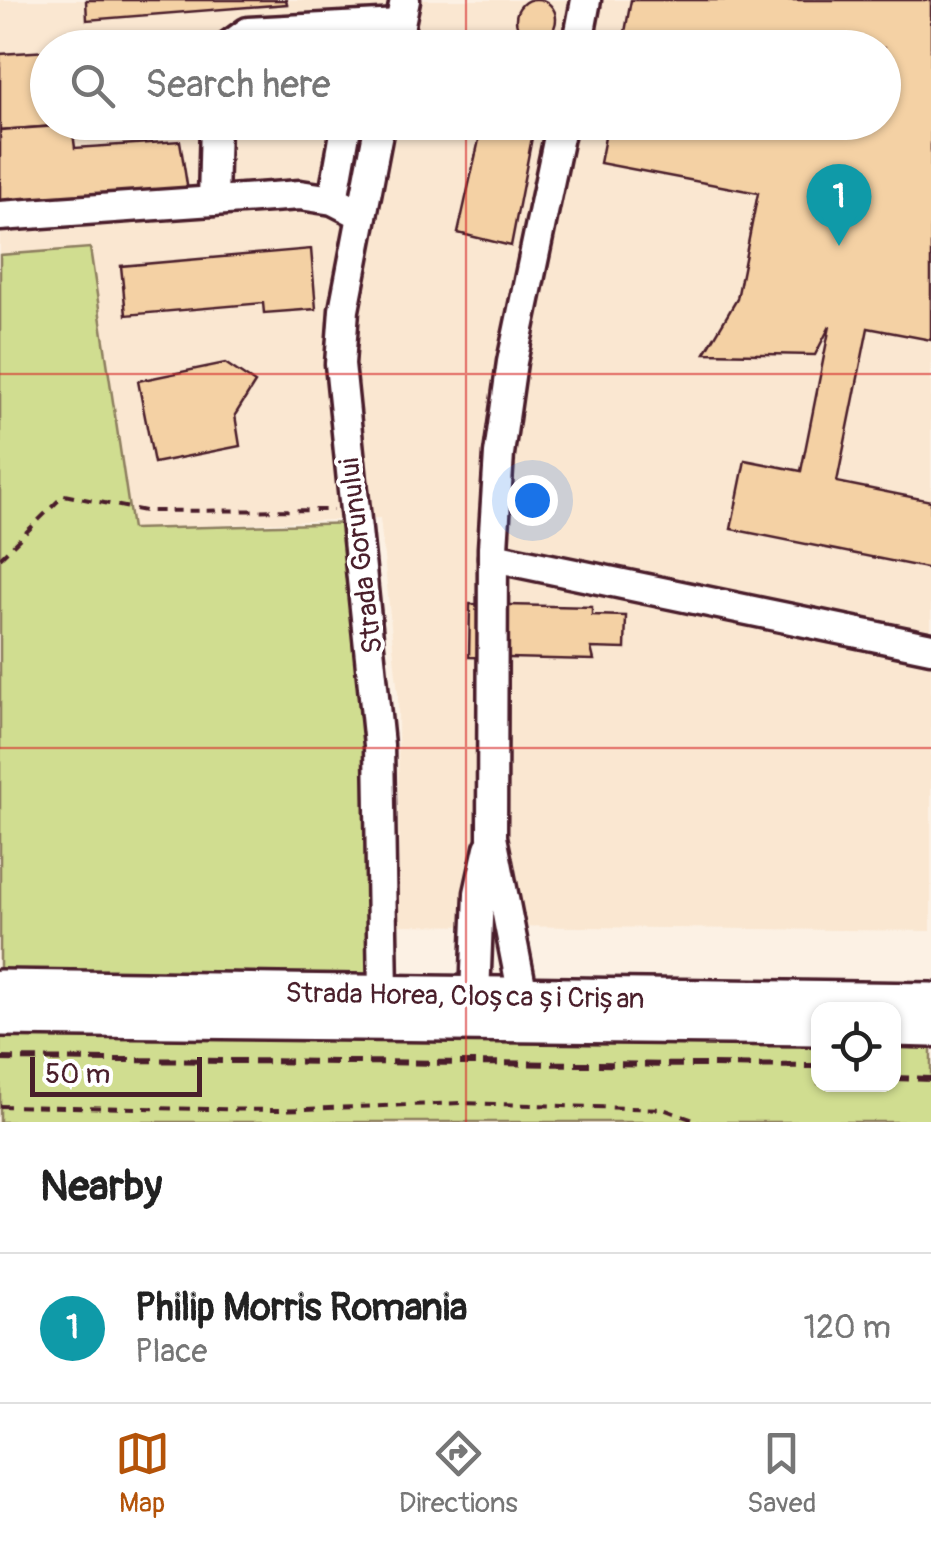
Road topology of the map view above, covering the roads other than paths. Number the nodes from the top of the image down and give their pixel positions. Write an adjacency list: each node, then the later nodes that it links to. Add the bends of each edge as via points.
1 (586, 0): 4 (street)
2 (400, 24): 3 (street)
3 (286, 30)
4 (580, 30)
5 (215, 140): 10 (street)
6 (343, 140): 9 (street)
7 (377, 140): 11 (street, Strada Gorunului)
8 (558, 140): 13 (street, via 512,362)
9 (333, 200): 10 (street, via 300,195); 11 (street)
10 (213, 201): 12 (street)
11 (362, 215): 17 (street, Strada Gorunului, via 340,364 379,744)
12 (0, 216)
13 (493, 556): 14 (street); 15 (street)
14 (931, 648)
15 (492, 836): 18 (street, via 479,894); 19 (street)
16 (0, 988): 17 (main road, Strada Horea, Cloșca și Crișan)
17 (382, 994): 18 (main road, Strada Horea, Cloșca și Crișan)
18 (475, 996): 19 (main road, Strada Horea, Cloșca și Crișan)
19 (523, 996): 20 (main road, Strada Horea, Cloșca și Crișan)
20 (931, 1002)
21 (0, 1018): 22 (main road, Strada Horea, Cloșca și Crișan)
22 (811, 1027)
23 (901, 1028): 24 (main road)
24 (931, 1028)

